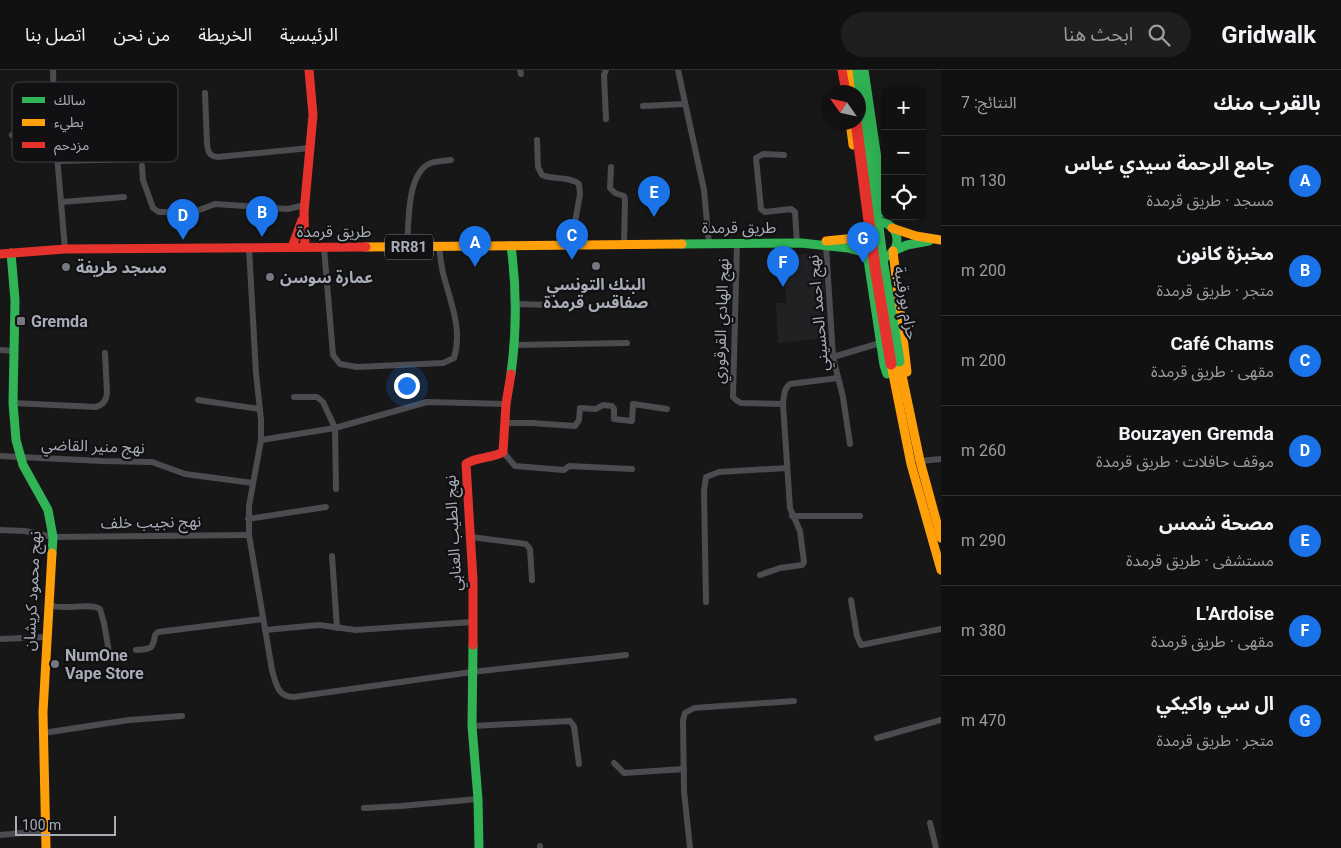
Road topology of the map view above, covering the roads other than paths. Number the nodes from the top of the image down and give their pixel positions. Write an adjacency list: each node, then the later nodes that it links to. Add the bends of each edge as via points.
1 (309, 70): 17 (main road, via 313,115)
2 (606, 70): 13 (street)
3 (678, 70): 11 (street)
4 (842, 70): 8 (main road)
5 (849, 70): 9 (main road)
6 (858, 70): 56 (main road, حزام بورقيبة, bridge)
7 (864, 70): 23 (main road)
8 (845, 85)
9 (851, 85)
10 (205, 93): 17 (street, via 207,144 211,155)
11 (685, 104): 12 (street); 31 (street, via 704,190)
12 (643, 106)
13 (606, 119)
14 (851, 130): 28 (main road)
15 (857, 130): 56 (main road, حزام بورقيبة, bridge, via 875,267)
16 (537, 140): 33 (street, via 538,167 542,175 574,180 579,184)
17 (310, 148): 26 (main road)
18 (784, 155): 30 (street, via 763,154 756,158 761,209 765,212 791,209 795,212)
19 (451, 160): 40 (street, via 432,162 417,176 412,187)
20 (59, 162): 25 (street)
21 (142, 166): 26 (street, via 143,180 153,208 159,212 194,212 215,204)
22 (612, 167): 34 (street, via 610,188 625,200)
23 (881, 176)
24 (124, 196): 25 (street)
25 (62, 202): 43 (street)
26 (304, 209): 38 (main road); 39 (main road)
27 (888, 220): 28 (main road, RR81, via 874,223); 29 (main road, RR81, via 902,233); 44 (main road, via 896,236)
28 (865, 231): 35 (main road, طريق قرمدة / RR81, via 856,238 827,241); 46 (main road, via 862,243)
29 (939, 240): 44 (main road, RR81, via 907,245)
30 (796, 243): 32 (main road, طريق قرمدة / RR81); 35 (main road, طريق قرمدة / RR81)
31 (709, 244): 32 (main road, طريق قرمدة / RR81); 34 (main road, طريق قرمدة / RR81)
32 (737, 244): 62 (street, نهج الهادي القرقوري, via 733,396 741,402)
33 (571, 245): 34 (main road, طريق قرمدة / RR81); 37 (main road, طريق قرمدة / RR81)
34 (624, 245)
35 (822, 245): 46 (main road, طريق قرمدة / RR81); 55 (street, نهج احمد الحسيني)
36 (439, 246): 37 (main road, طريق قرمدة / RR81); 40 (main road, طريق قرمدة / RR81); 42 (street, via 457,329 454,358 444,363 350,366 340,364 333,355)
37 (511, 246): 47 (main road)
38 (292, 247): 39 (main road, طريق قرمدة / RR81); 41 (main road, طريق قرمدة / RR81)
39 (305, 247): 42 (main road, طريق قرمدة / RR81)
40 (407, 247): 42 (main road, طريق قرمدة / RR81)
41 (250, 248): 43 (main road, طريق قرمدة / RR81); 63 (street)
42 (324, 248)
43 (65, 249): 45 (main road, طريق قرمدة / RR81)
44 (894, 251): 46 (main road, RR81, via 878,258); 66 (main road, via 906,359)
45 (6, 253): 53 (main road, نهج محمود كريشان, via 14,275)
46 (867, 253): 50 (main road)
47 (516, 304): 48 (street); 51 (main road)
48 (582, 306)
49 (627, 343): 51 (street)
50 (880, 343): 55 (street); 66 (main road, via 884,365)
51 (515, 345): 61 (main road)
52 (0, 350): 53 (street)
53 (15, 351): 60 (main road, نهج محمود كريشان)
54 (105, 353): 60 (street, via 107,394 101,405)
55 (833, 357): 57 (street, نهج احمد الحسيني)
56 (895, 362): 66 (main road, حزام بورقيبة)
57 (838, 378): 62 (street, via 790,384 786,386); 69 (street, نهج احمد الحسيني, via 844,397)
58 (294, 397): 67 (street, via 320,398)
59 (198, 400): 63 (street)
60 (13, 403): 72 (main road, نهج محمود كريشان)
61 (506, 404): 65 (main road); 67 (street, via 427,402)
62 (783, 404): 75 (street)
63 (260, 409): 68 (street)
64 (668, 409): 65 (street, via 633,404 632,421 614,419 612,406 602,405 596,409 580,408 575,426)
65 (505, 424): 70 (main road)
66 (907, 425): 74 (main road, حزام بورقيبة); 89 (main road, حزام بورقيبة, via 911,464)
67 (335, 428): 68 (street); 78 (street)
68 (261, 440): 77 (street)
69 (850, 444)
70 (503, 452): 76 (street, via 514,466 522,468); 86 (main road, نهج الطيب العنابي, via 493,458 471,459 466,464)
71 (0, 456): 72 (street, نهج منير القاضي)
72 (19, 457): 77 (street, نهج منير القاضي, via 152,462 185,474); 85 (main road, نهج محمود كريشان, via 48,510)
73 (941, 459): 74 (street)
74 (920, 461): 87 (main road, حزام بورقيبة)
75 (786, 468): 80 (street); 93 (street, via 719,472 706,478)
76 (632, 469)
77 (253, 483): 82 (street)
78 (336, 489)
79 (326, 507): 82 (street)
80 (792, 516): 81 (street); 90 (street, via 802,538 804,562)
81 (860, 516)
82 (248, 519): 84 (street)
83 (0, 530): 85 (street, نهج نجيب خلف)
84 (249, 535): 85 (street, نهج نجيب خلف); 95 (street)
85 (53, 537): 94 (main road, نهج محمود كريشان)
86 (471, 537): 91 (street, via 526,544 530,549); 96 (main road, نهج الطيب العنابي)
87 (941, 538)
88 (332, 556): 97 (street)
89 (941, 570)
90 (760, 575)
91 (532, 580)
92 (852, 600): 98 (street, via 861,644)
93 (706, 602)
94 (49, 605): 100 (main road, نهج محمود كريشان); 104 (street, via 60,608 94,606 100,609)
95 (263, 619): 99 (street); 102 (street, via 158,632 152,647)
96 (472, 622): 97 (street, via 356,630); 105 (main road, نهج الطيب العنابي)
97 (338, 628): 99 (street, via 319,625)
98 (941, 629)
99 (265, 630): 105 (street, via 277,689 288,697)
100 (47, 637): 101 (street); 110 (main road, نهج محمود كريشان)
101 (0, 639)
102 (136, 650)
103 (626, 655): 105 (street)
104 (110, 658)
105 (472, 672): 109 (main road, نهج الطيب العنابي)
106 (794, 700): 114 (street, via 689,710 683,720)
107 (182, 716): 110 (street)
108 (941, 720): 111 (street)
109 (472, 726): 113 (street, via 570,722 574,726); 115 (main road, نهج الطيب العنابي)
110 (43, 733): 118 (main road, نهج محمود كريشان)
111 (877, 738)
112 (614, 762): 114 (street, via 624,773)
113 (579, 764)
114 (684, 770): 122 (street)
115 (478, 799): 116 (street); 121 (main road, نهج الطيب العنابي)
116 (364, 808)
117 (930, 823): 123 (street)
118 (45, 830): 119 (street); 120 (main road, نهج محمود كريشان)
119 (0, 835)
120 (46, 848)
121 (479, 848)
122 (690, 848)
123 (936, 848)

